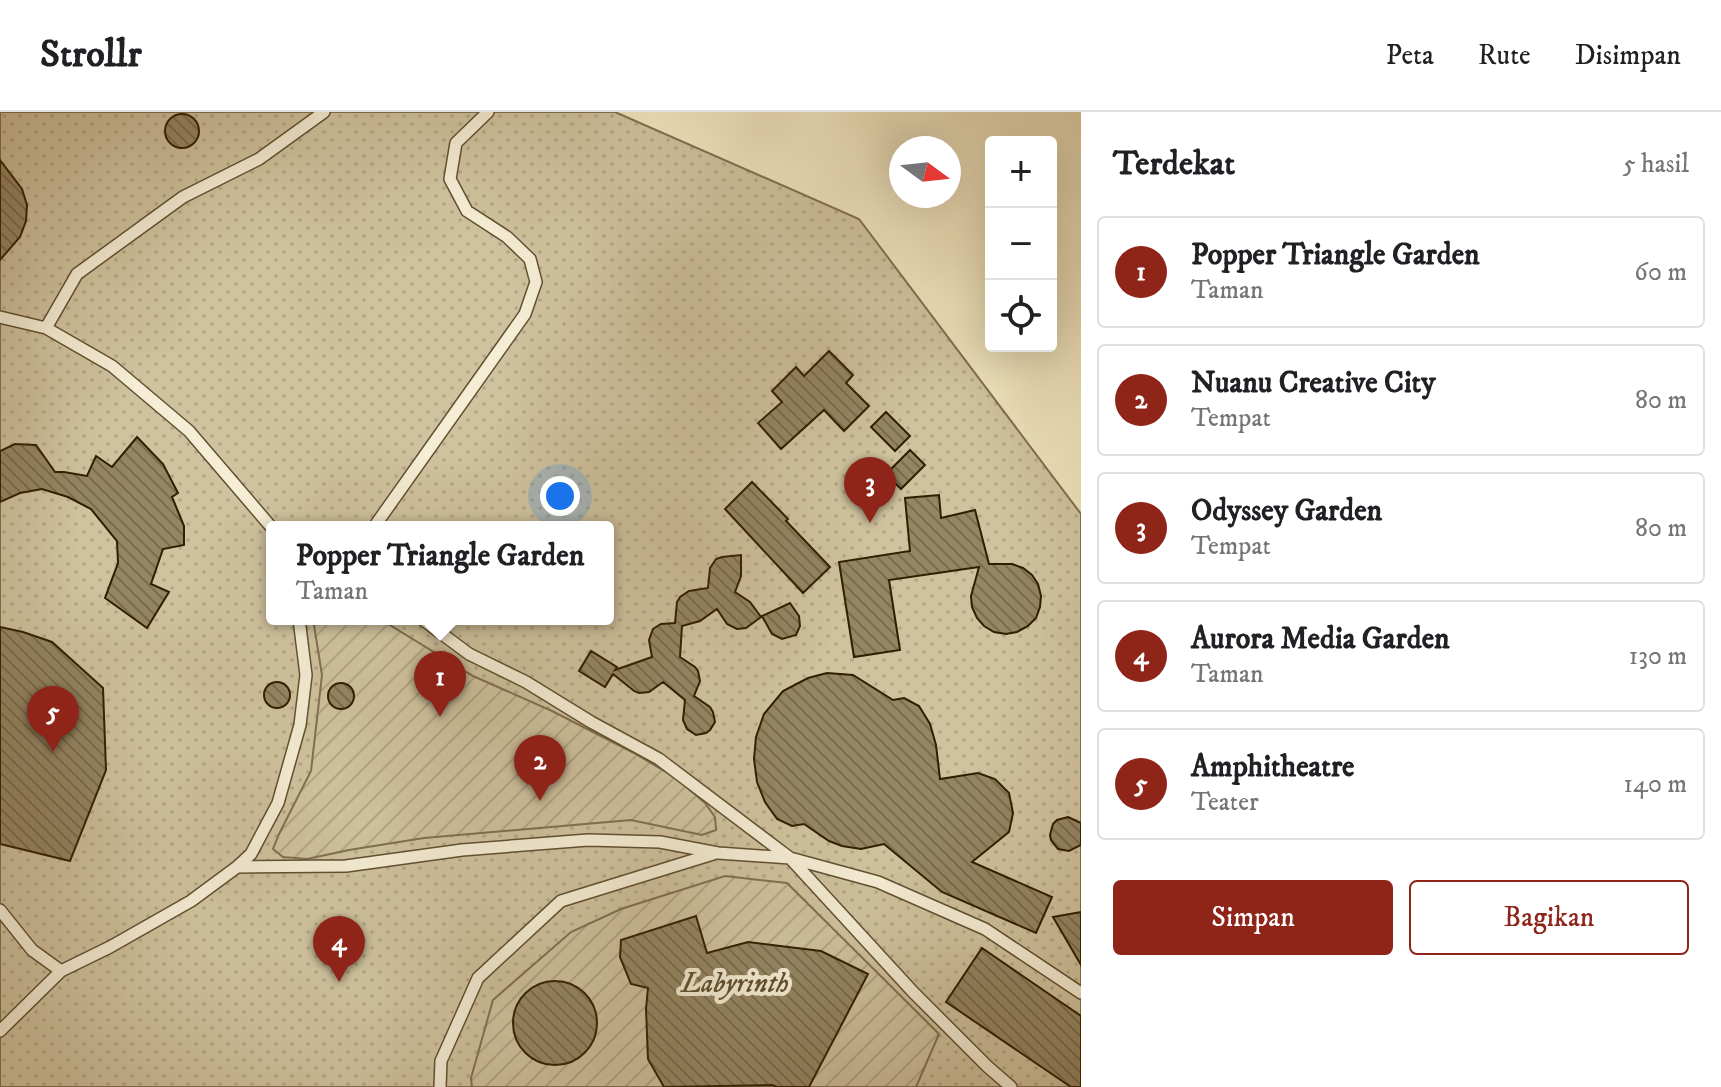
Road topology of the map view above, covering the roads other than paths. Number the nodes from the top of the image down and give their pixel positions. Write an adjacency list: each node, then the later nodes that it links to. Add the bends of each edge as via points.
1 (324, 112): 6 (lane, via 259,159 183,197 77,274)
2 (475, 112): 4 (lane)
3 (488, 112): 4 (lane)
4 (472, 127): 7 (lane, via 456,143 450,179 467,211 530,259 536,282 525,314)
5 (0, 317): 6 (lane)
6 (46, 328): 8 (lane, via 112,366 189,431)
7 (378, 521)
8 (266, 523)
9 (300, 625): 13 (lane, via 306,675 300,725 278,803 251,854)
10 (430, 625): 12 (lane, via 469,654 659,759)
11 (718, 853): 12 (lane); 13 (lane, via 660,842 588,840 346,866); 18 (lane, via 561,901 478,978 441,1061)
12 (790, 858): 16 (lane, via 878,882 985,929); 19 (lane, via 913,992)
13 (237, 867): 15 (lane, via 191,901)
14 (0, 910): 15 (lane, via 32,950)
15 (61, 971): 17 (lane)
16 (1081, 993)
17 (0, 1031)
18 (440, 1087)
19 (1011, 1087)

